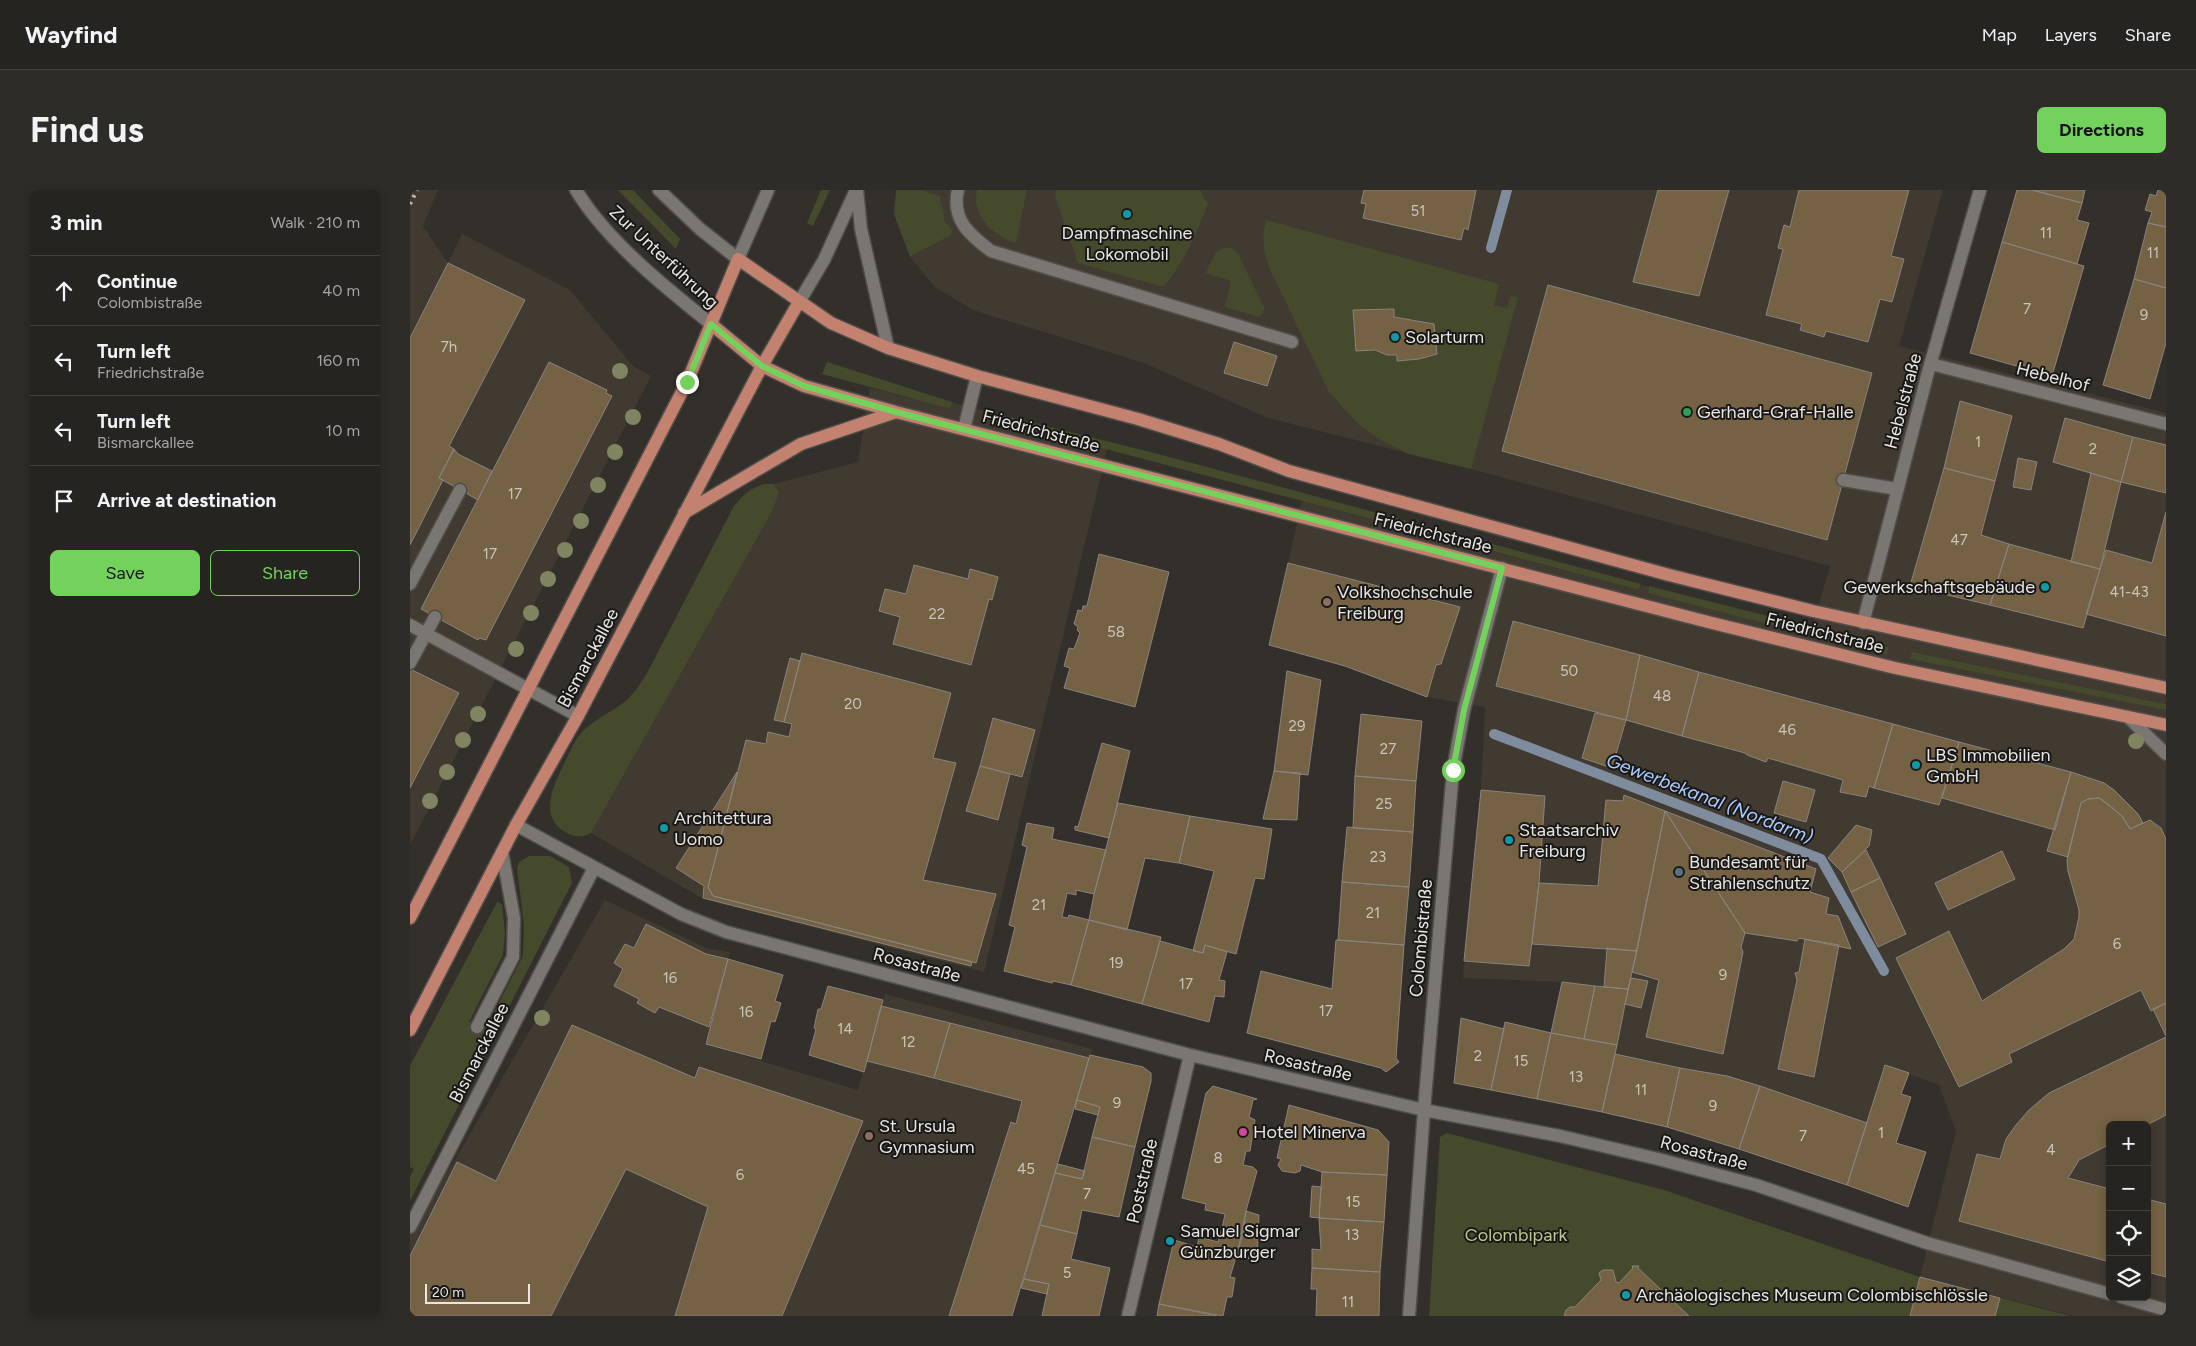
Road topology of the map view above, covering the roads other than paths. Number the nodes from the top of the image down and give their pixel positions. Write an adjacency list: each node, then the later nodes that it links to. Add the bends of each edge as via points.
1 (576, 190): 9 (street, Zur Unterführung, via 586,206 635,258)
2 (659, 190): 7 (street)
3 (768, 190): 7 (street)
4 (856, 190): 8 (street, via 824,260); 11 (street, via 861,229)
5 (958, 190): 10 (street, via 956,200 960,220 969,234 991,251)
6 (1980, 190): 12 (street, Hebelstraße)
7 (738, 259): 8 (main road); 9 (main road)
8 (799, 302): 11 (main road, Friedrichstraße, via 831,323); 13 (main road, Bismarckallee)
9 (711, 324): 13 (main road, Friedrichstraße); 30 (main road, via 687,382)
10 (1292, 342)
11 (888, 348): 14 (main road, Friedrichstraße)
12 (1931, 364): 16 (street, Hebelhof); 19 (street, Hebelstraße)
13 (762, 366): 15 (main road, Friedrichstraße, via 804,386); 21 (main road, Bismarckallee)
14 (977, 376): 17 (street); 25 (main road, Friedrichstraße, via 1138,419 1219,444 1289,471 1465,520 1669,575)
15 (896, 412): 17 (main road, Friedrichstraße); 21 (main road, via 801,444)
16 (2166, 424)
17 (964, 429): 22 (main road, Friedrichstraße)
18 (1843, 480): 19 (street)
19 (1897, 489): 25 (street, Hebelstraße)
20 (460, 490): 23 (street)
21 (684, 513): 31 (main road, Bismarckallee)
22 (1502, 568): 32 (main road, Friedrichstraße, via 1895,668); 42 (street, Colombistraße, via 1464,710 1453,770)
23 (410, 584)
24 (435, 617): 27 (street)
25 (1863, 622): 29 (main road, Friedrichstraße)
26 (410, 625): 27 (street)
27 (426, 634): 28 (street); 30 (street)
28 (410, 663)
29 (2166, 688)
30 (529, 689): 31 (street); 38 (main road)
31 (578, 716): 35 (main road, Bismarckallee)
32 (2129, 718): 33 (main road, Friedrichstraße); 34 (street)
33 (2166, 725)
34 (2166, 754)
35 (516, 826): 36 (main road, Bismarckallee); 37 (street, Rosastraße)
36 (502, 852): 39 (street, via 514,918 513,957); 40 (main road, Bismarckallee)
37 (594, 868): 41 (street, Rosastraße, via 681,914 726,932); 43 (street, Bismarckallee)
38 (410, 918)
39 (477, 1027)
40 (410, 1030)
41 (1190, 1055): 42 (street, Rosastraße); 47 (street, Poststraße)
42 (1424, 1110): 44 (street, Rosastraße, via 1560,1136 1712,1173 1927,1243); 48 (street, Colombistraße)
43 (410, 1227)
44 (2106, 1293)
45 (2135, 1301): 46 (street)
46 (2166, 1310)
47 (1128, 1316)
48 (1409, 1316)

